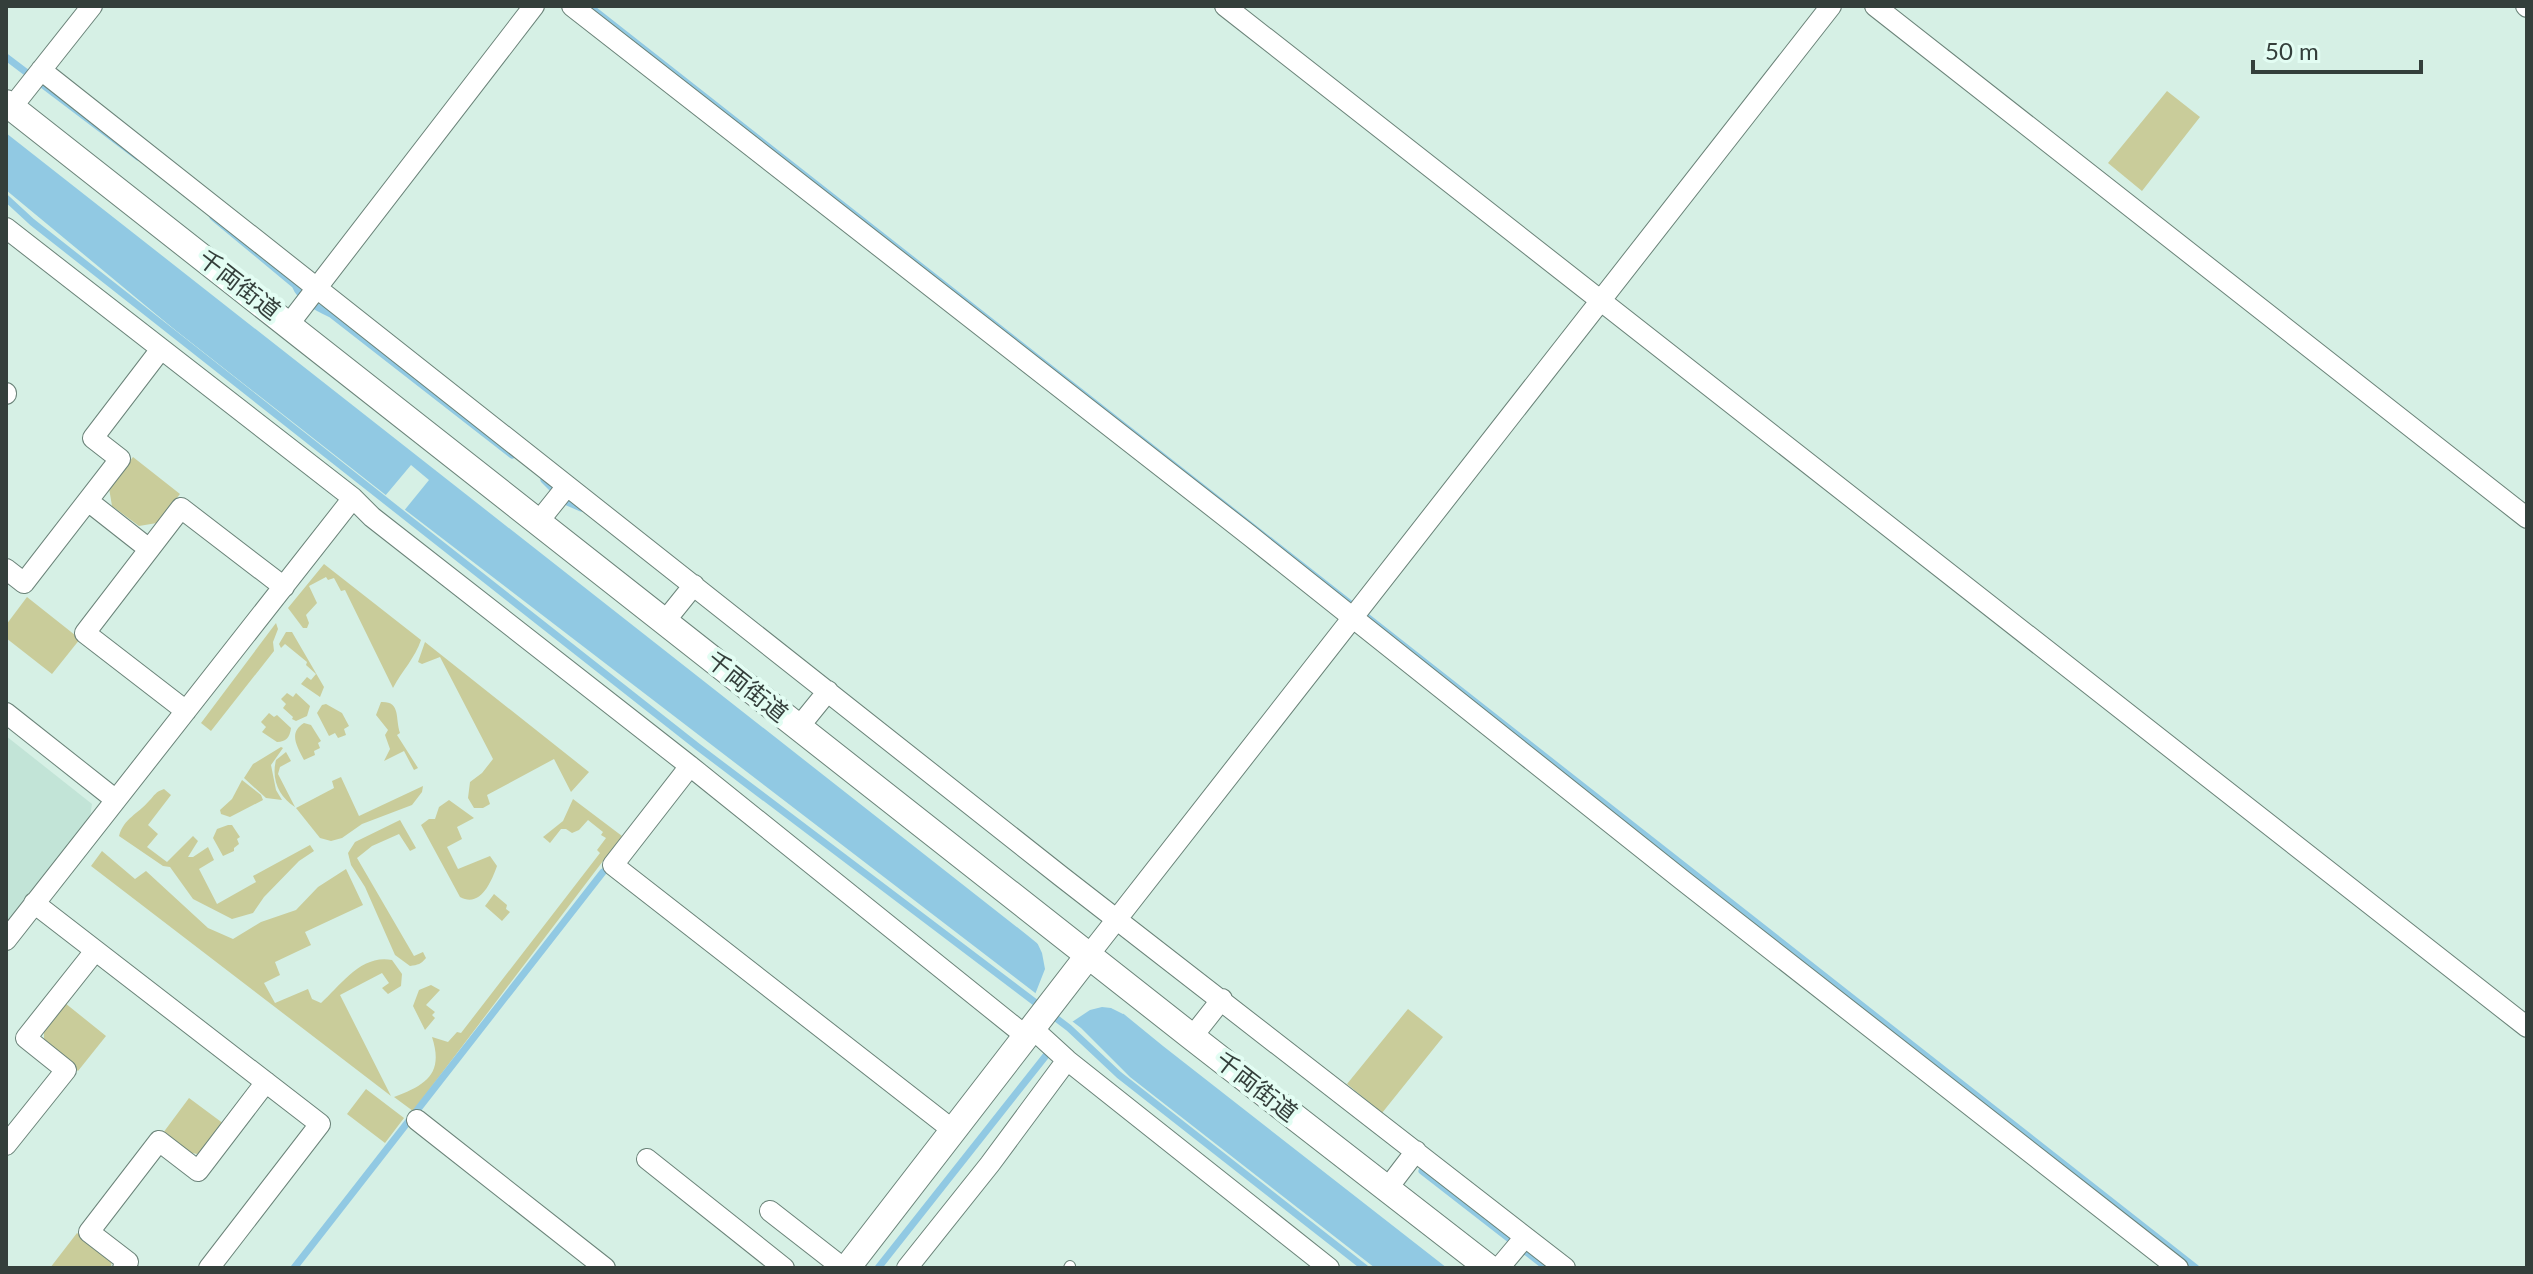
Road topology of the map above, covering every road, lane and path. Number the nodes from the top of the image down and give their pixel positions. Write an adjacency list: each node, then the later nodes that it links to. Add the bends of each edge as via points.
1 (92, 6): 7 (street)
2 (534, 6): 11 (street)
3 (572, 6): 22 (street)
4 (1225, 6): 10 (street)
5 (1831, 6): 10 (street)
6 (1875, 6): 16 (street)
7 (36, 77): 8 (street); 11 (street)
8 (9, 105): 11 (street, 千両街道)
9 (6, 228): 12 (street)
10 (1600, 300): 22 (street); 37 (street)
11 (305, 303): 13 (street); 17 (street, 千両街道)
12 (161, 349): 14 (street); 15 (street, via 93,438 120,459)
13 (562, 492): 17 (street); 21 (street)
14 (353, 498): 20 (street); 28 (street)
15 (88, 501): 18 (street); 19 (street, via 24,583)
16 (2527, 518)
17 (539, 521): 23 (street, 千両街道)
18 (149, 549): 20 (street, via 181,508); 25 (street, via 85,633)
19 (6, 569)
20 (284, 587): 25 (street)
21 (688, 592): 23 (street); 24 (street)
22 (1357, 611): 31 (street); 59 (street, via 1681,879)
23 (665, 621): 27 (street, 千両街道)
24 (822, 698): 27 (street); 31 (street)
25 (186, 711): 29 (street)
26 (6, 713): 29 (street)
27 (798, 728): 34 (street, 千両街道)
28 (690, 766): 36 (street); 42 (street, via 613,865)
29 (116, 800): 30 (street)
30 (34, 903): 32 (street); 33 (street)
31 (1117, 919): 34 (street); 35 (street)
32 (6, 940)
33 (95, 951): 40 (street); 43 (street, via 26,1038 66,1070)
34 (1082, 964): 36 (street); 38 (street, 千両街道)
35 (1222, 999): 38 (street); 44 (street)
36 (1035, 1027): 39 (street); 42 (street)
37 (2527, 1027)
38 (1192, 1037): 46 (street, 千両街道)
39 (1067, 1060): 54 (street); 55 (street)
40 (266, 1082): 49 (street, via 198,1171 159,1141 89,1232 128,1262); 50 (street, via 320,1124)
41 (417, 1120): 51 (street)
42 (954, 1131): 53 (street)
43 (6, 1145)
44 (1416, 1151): 46 (street); 48 (street)
45 (647, 1159): 52 (street)
46 (1387, 1189): 56 (street, 千両街道)
47 (770, 1211): 53 (street)
48 (1520, 1242): 57 (street); 58 (street)
49 (123, 1268)
50 (209, 1268)
51 (605, 1268)
52 (784, 1268)
53 (845, 1268)
54 (907, 1268)
55 (1329, 1268)
56 (1489, 1268)
57 (1499, 1268)
58 (1565, 1268)
59 (2178, 1268)

